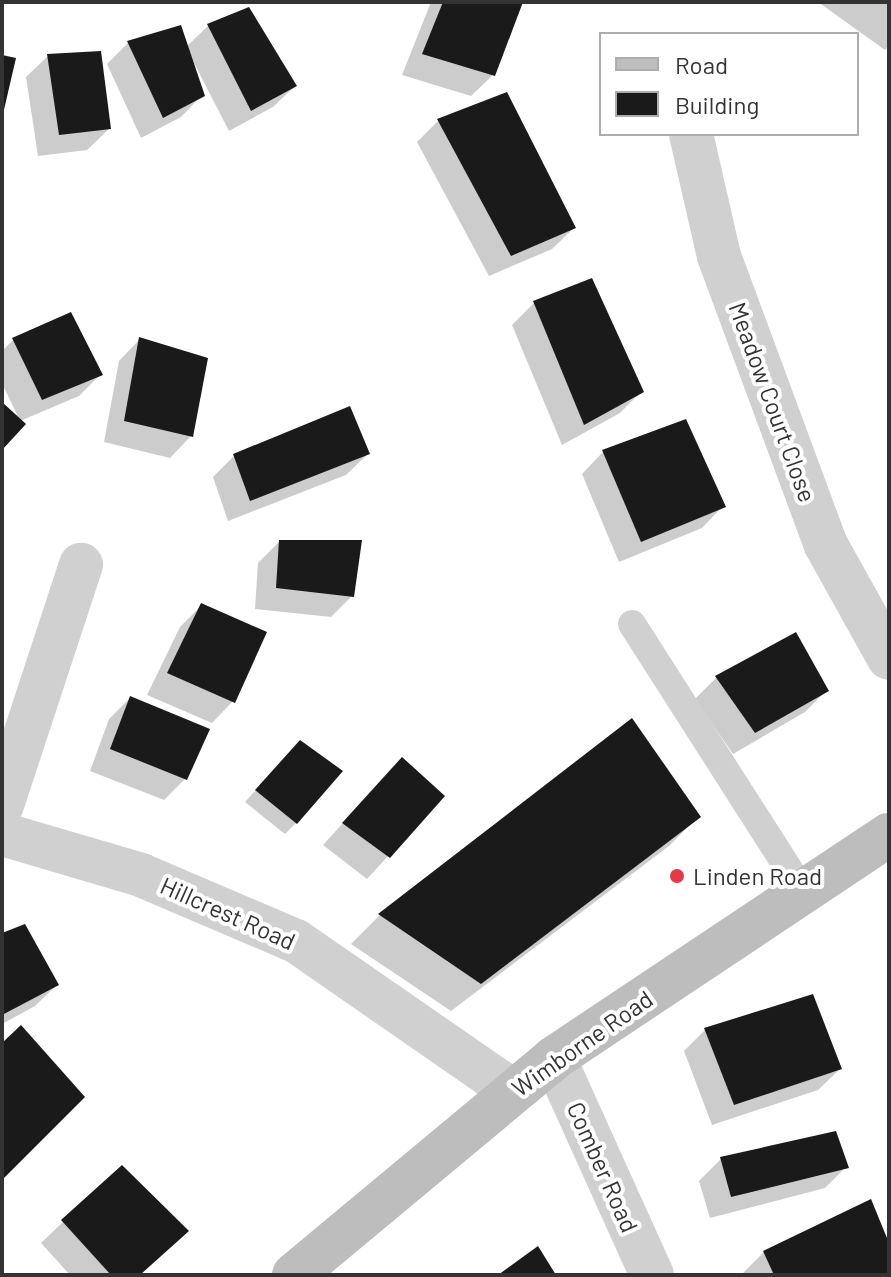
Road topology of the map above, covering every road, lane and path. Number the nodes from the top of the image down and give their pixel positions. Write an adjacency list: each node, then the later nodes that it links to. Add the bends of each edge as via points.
1 (691, 136): 4 (street, Meadow Court Close, via 719,256 826,545)
2 (81, 565): 5 (street)
3 (632, 624): 8 (lane)
4 (889, 658)
5 (2, 805)
6 (2, 834): 10 (street, Hillcrest Road, via 141,875 296,941)
7 (889, 835): 8 (street, Wimborne Road)
8 (803, 891): 9 (street, Wimborne Road)
9 (554, 1058): 10 (street, Wimborne Road); 12 (street, Comber Road)
10 (513, 1091): 11 (street, Wimborne Road)
11 (294, 1275)
12 (652, 1275)

